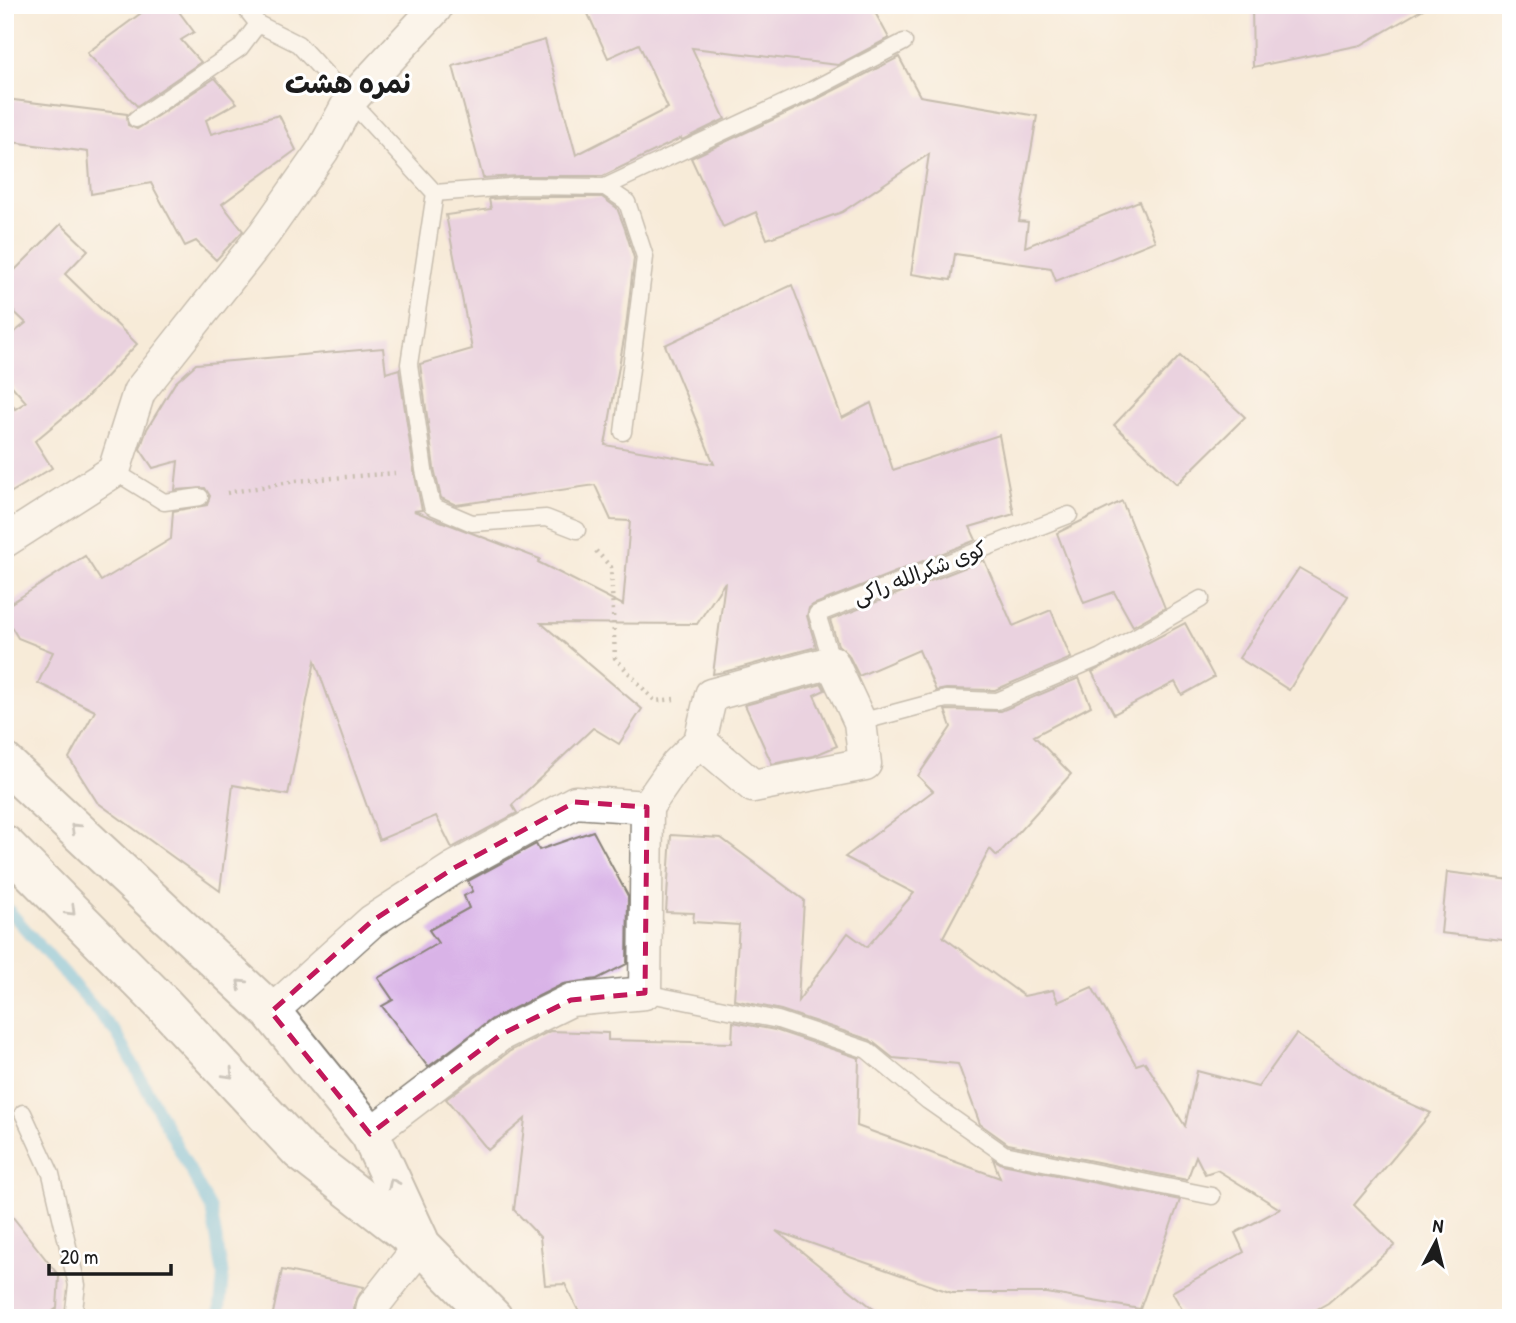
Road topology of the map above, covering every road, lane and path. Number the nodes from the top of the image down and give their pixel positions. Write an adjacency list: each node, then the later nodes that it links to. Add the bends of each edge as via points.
1 (243, 5): 3 (lane)
2 (435, 5): 5 (street)
3 (258, 24): 5 (lane, via 298,44); 6 (lane, via 240,48)
4 (904, 42): 7 (lane)
5 (349, 102): 8 (lane); 11 (street, via 323,150 264,234 139,392)
6 (136, 119)
7 (605, 187): 8 (lane, via 520,186); 9 (lane, via 627,202 645,257)
8 (435, 193): 10 (lane, via 409,364)
9 (623, 432)
10 (424, 470): 12 (path, via 296,481); 14 (lane, via 432,506 472,523 546,518)
11 (114, 471): 12 (lane, via 164,502); 15 (street)
12 (200, 497)
13 (1069, 515): 17 (lane, کوی شکرالله راکی, via 817,614)
14 (577, 530): 18 (path, via 611,567 615,658 655,701)
15 (5, 541)
16 (1201, 599): 19 (lane, via 1101,657 997,701 946,699)
17 (832, 662): 18 (street); 19 (street)
18 (711, 695): 20 (street)
19 (860, 722): 20 (street, via 865,764 753,786)
20 (700, 741): 22 (street, via 677,764)
21 (5, 763): 25 (main road, one-way to 21)
22 (647, 807): 24 (street); 25 (street, via 576,803 466,862 372,921)
23 (5, 845): 29 (main road, one-way to 29, via 164,1004 300,1151)
24 (645, 993): 27 (street, via 571,1000 500,1035); 28 (lane, via 778,1020 867,1050 928,1101 1004,1154)
25 (271, 1012): 27 (main road)
26 (23, 1113): 30 (lane, via 51,1174 76,1285)
27 (370, 1134): 29 (main road, one-way to 27)
28 (1212, 1196)
29 (421, 1245): 31 (street, via 373,1306); 32 (main road)
30 (72, 1318)
31 (371, 1318)
32 (493, 1318)

